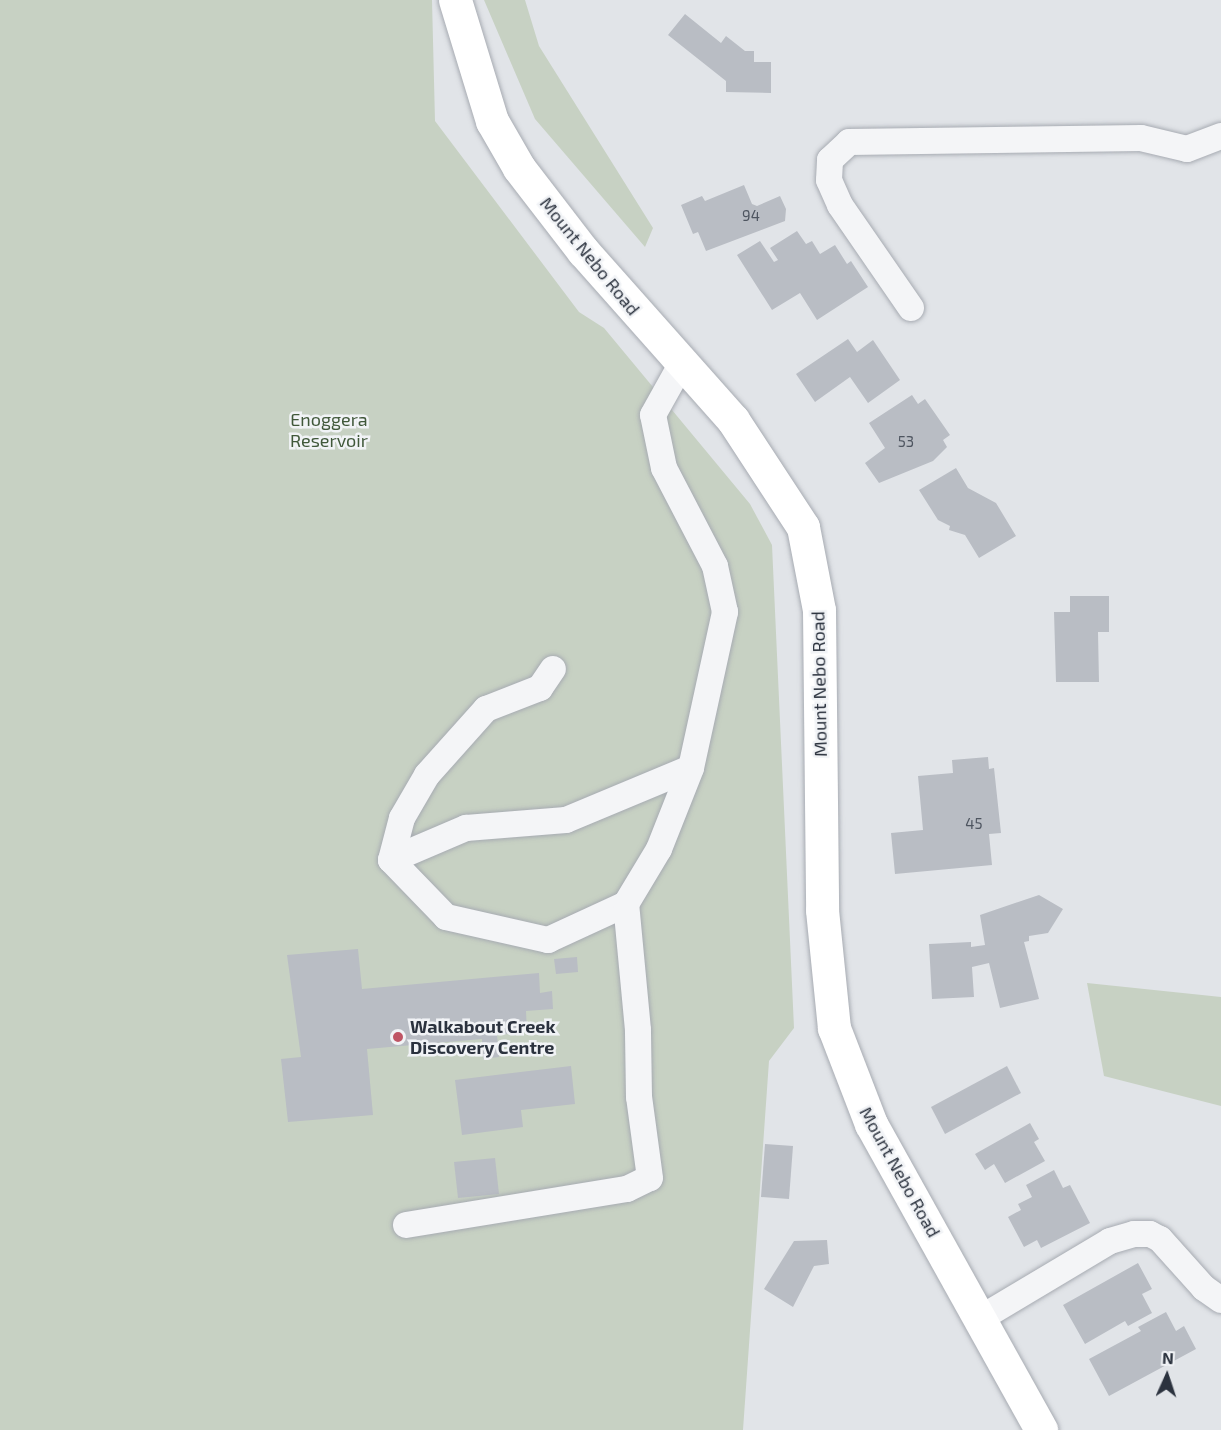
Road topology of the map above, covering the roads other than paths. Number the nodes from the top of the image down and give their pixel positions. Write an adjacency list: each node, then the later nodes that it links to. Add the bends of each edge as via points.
1 (455, 0): 4 (main road, Mount Nebo Road, via 492,121 519,168 562,226)
2 (1221, 136): 3 (street, via 1187,149 1141,138 849,142 830,160 829,180 840,205)
3 (911, 308)
4 (682, 363): 6 (street, via 653,415 664,468 715,566 725,612); 11 (main road, Mount Nebo Road, via 733,420 803,527 819,610 822,910 834,1028 871,1124)
5 (552, 669): 7 (street, via 540,688 486,710 427,775 402,818)
6 (691, 768): 7 (street, via 566,820 466,828); 8 (street, via 659,849)
7 (391, 860): 8 (street, via 446,917 548,940)
8 (626, 904): 9 (street, via 638,1030 639,1097 650,1178 627,1189)
9 (406, 1225)
10 (1221, 1300): 11 (street, via 1204,1288 1160,1239 1150,1234 1134,1234 1110,1241)
11 (981, 1318): 12 (main road, Mount Nebo Road)
12 (1041, 1430)

